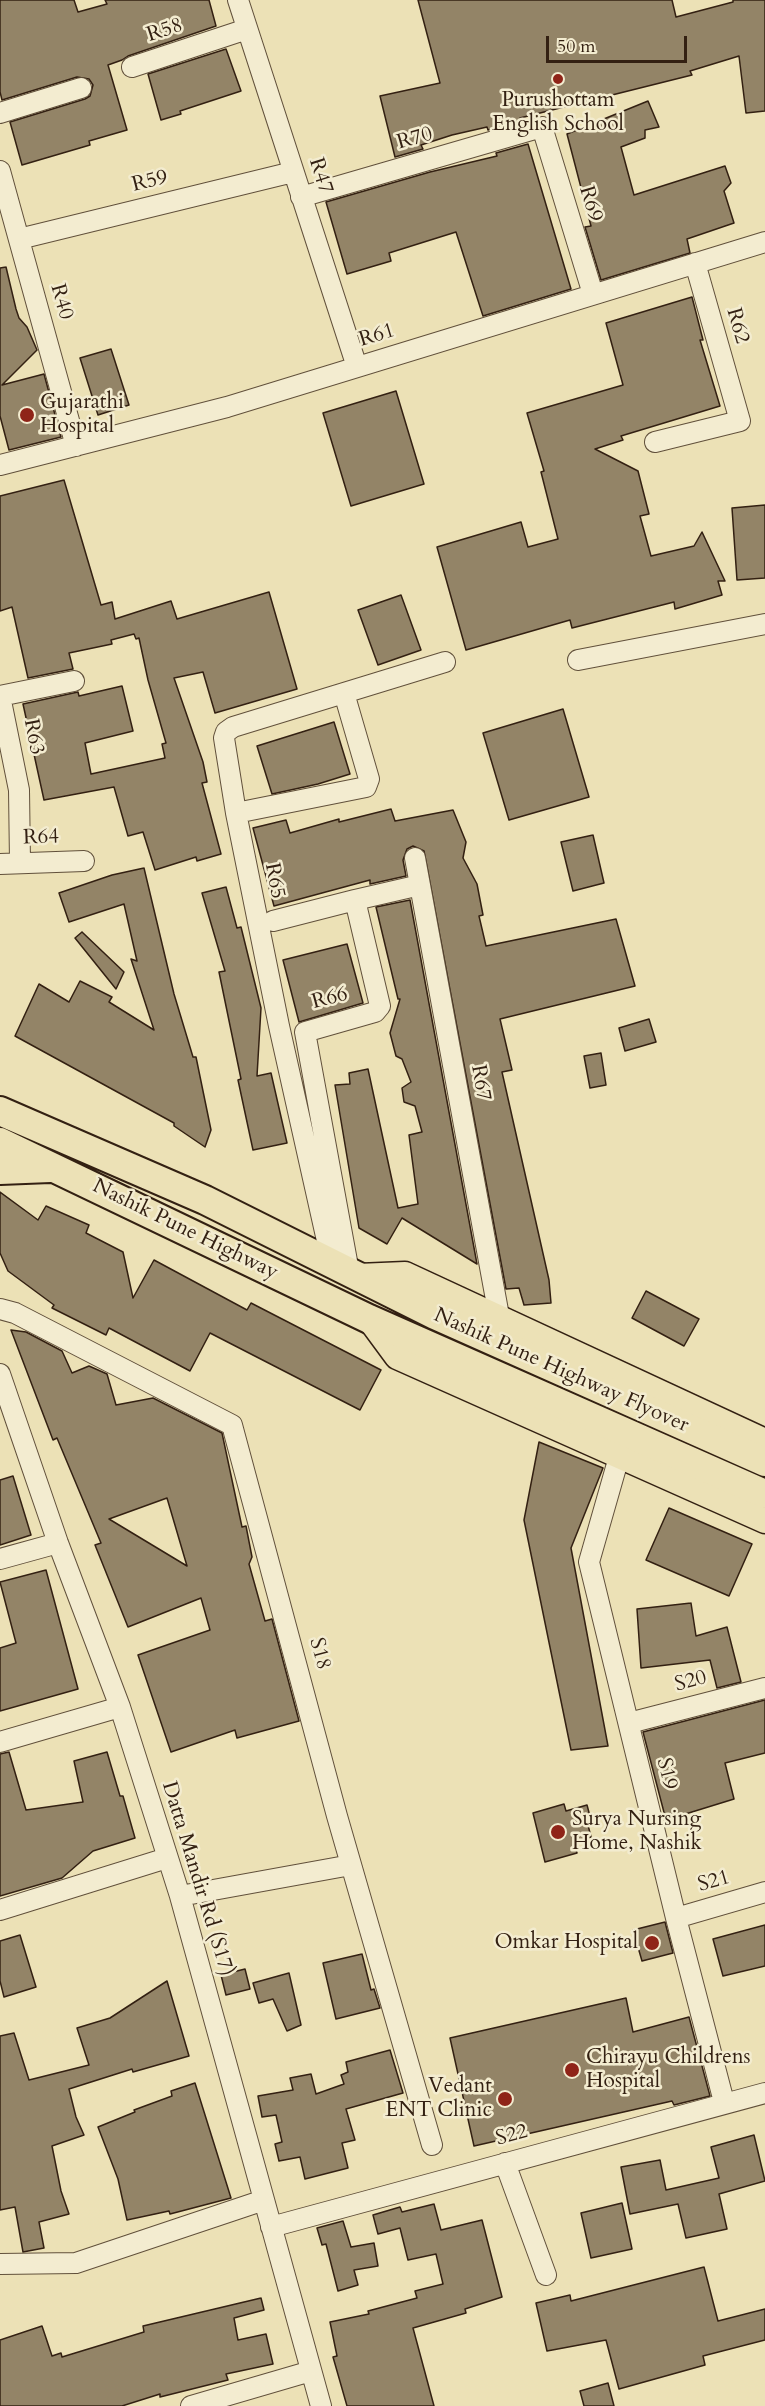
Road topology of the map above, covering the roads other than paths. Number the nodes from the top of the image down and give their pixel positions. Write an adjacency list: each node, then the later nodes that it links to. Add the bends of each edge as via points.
1 (238, 0): 2 (street, R47)
2 (247, 29): 3 (street, R58); 8 (street, R47)
3 (132, 67)
4 (81, 88): 5 (street)
5 (0, 113)
6 (542, 127): 9 (street, R70); 13 (street, R69)
7 (0, 171): 10 (street, R40)
8 (293, 172): 9 (street, R47); 10 (street, R59)
9 (302, 197): 14 (street, R47)
10 (19, 239): 16 (street, R40)
11 (765, 242): 12 (street, R61)
12 (695, 263): 13 (street, R61); 15 (street, R62, via 740,421)
13 (592, 294): 14 (street, R61)
14 (357, 367): 16 (street, R61, via 227,407)
15 (655, 442)
16 (76, 446): 17 (street, R61)
17 (0, 465)
18 (765, 624): 19 (street)
19 (578, 660)
20 (445, 662): 22 (street, R65)
21 (74, 681): 26 (street, R63, via 0,696 19,790)
22 (344, 693): 23 (street, R65, via 226,732 223,745); 23 (street, via 369,779 366,787)
23 (236, 813): 32 (street, R65)
24 (415, 858): 28 (street, R67)
25 (84, 861): 26 (street, R64)
26 (20, 862): 27 (street, R64)
27 (0, 864)
28 (420, 885): 29 (street); 39 (street, R67)
29 (355, 900): 30 (street); 31 (street, R66, via 380,1006 375,1012)
30 (273, 921)
31 (305, 1032): 32 (street); 37 (street, R66)
32 (282, 1037): 37 (street, R65)
33 (0, 1111): 37 (highway, Nashik Pune Highway, via 205,1200)
34 (0, 1142): 35 (highway, Nashik Pune Highway)
35 (58, 1168): 36 (highway); 40 (highway, Nashik Pune Highway)
36 (0, 1170)
37 (347, 1270): 39 (main road, via 405,1274); 44 (highway, Nashik Pune Highway Flyover, via 435,1315)
38 (0, 1309): 54 (street, S18, via 15,1312 232,1425)
39 (499, 1316): 42 (main road)
40 (369, 1319): 43 (main road, via 397,1357); 45 (highway, Nashik Pune Highway Flyover)
41 (0, 1374): 47 (street, Datta Mandir Rd (S17))
42 (765, 1441)
43 (619, 1457): 46 (main road); 51 (street, S19, via 589,1562)
44 (765, 1462)
45 (763, 1493)
46 (765, 1521)
47 (58, 1543): 48 (street); 50 (street, Datta Mandir Rd (S17))
48 (0, 1559)
49 (765, 1688): 51 (street, S20)
50 (120, 1707): 52 (street); 53 (street, Datta Mandir Rd (S17))
51 (628, 1723): 58 (street, S19)
52 (0, 1742)
53 (167, 1858): 56 (street, Datta Mandir Rd (S17)); 57 (street)
54 (351, 1865): 56 (street); 61 (street, S18)
55 (765, 1892): 58 (street, S21)
56 (180, 1896): 63 (street, Datta Mandir Rd (S17))
57 (0, 1910)
58 (676, 1918): 60 (street, S19)
59 (765, 2093): 60 (street, S22)
60 (724, 2102): 62 (street, S22)
61 (432, 2145)
62 (505, 2163): 64 (street, S22); 66 (street)
63 (264, 2200): 64 (street, Datta Mandir Rd (S17)); 65 (street, via 76,2263)
64 (271, 2227): 67 (street, Datta Mandir Rd (S17))
65 (0, 2264)
66 (546, 2275)
67 (311, 2371): 68 (street); 69 (street, Datta Mandir Rd (S17))
68 (191, 2406)
69 (321, 2406)

